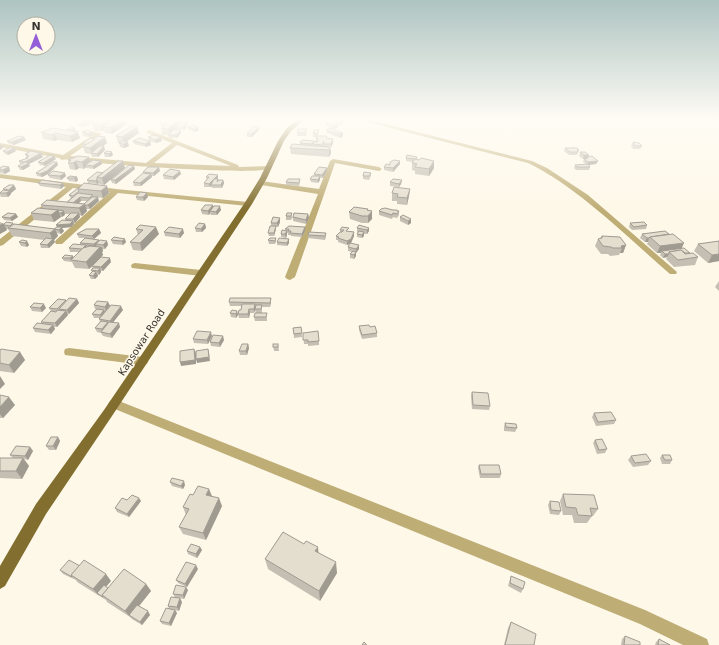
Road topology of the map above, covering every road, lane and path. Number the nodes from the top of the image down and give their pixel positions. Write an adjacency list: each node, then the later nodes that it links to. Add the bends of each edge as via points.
1 (22, 149): 7 (street)
2 (76, 149): 7 (street)
3 (168, 149): 9 (street)
4 (192, 149): 11 (street)
5 (277, 149): 10 (main road, Kapsowar Road)
6 (478, 149): 24 (street, via 530,162 545,169 584,197)
7 (64, 157): 8 (street); 9 (street)
8 (52, 164)
9 (148, 165): 11 (street)
10 (268, 168): 11 (street); 16 (main road, Kapsowar Road)
11 (245, 169)
12 (379, 169): 19 (street, via 333,161)
13 (40, 172): 15 (street)
14 (0, 176): 15 (street)
15 (28, 179): 17 (street)
16 (261, 183): 19 (street); 20 (main road, Kapsowar Road)
17 (72, 185): 18 (street); 21 (street)
18 (116, 190): 20 (street); 22 (street)
19 (322, 192): 26 (street)
20 (248, 204): 25 (main road, Kapsowar Road)
21 (0, 242)
22 (59, 242)
23 (136, 266): 25 (street)
24 (673, 272)
25 (201, 273): 28 (main road, Kapsowar Road)
26 (290, 277)
27 (69, 352): 28 (street)
28 (143, 361): 29 (main road, Kapsowar Road)
29 (114, 404): 30 (main road, Kapsowar Road, via 41,509); 31 (street, via 645,618)
30 (0, 581)
31 (701, 645)

